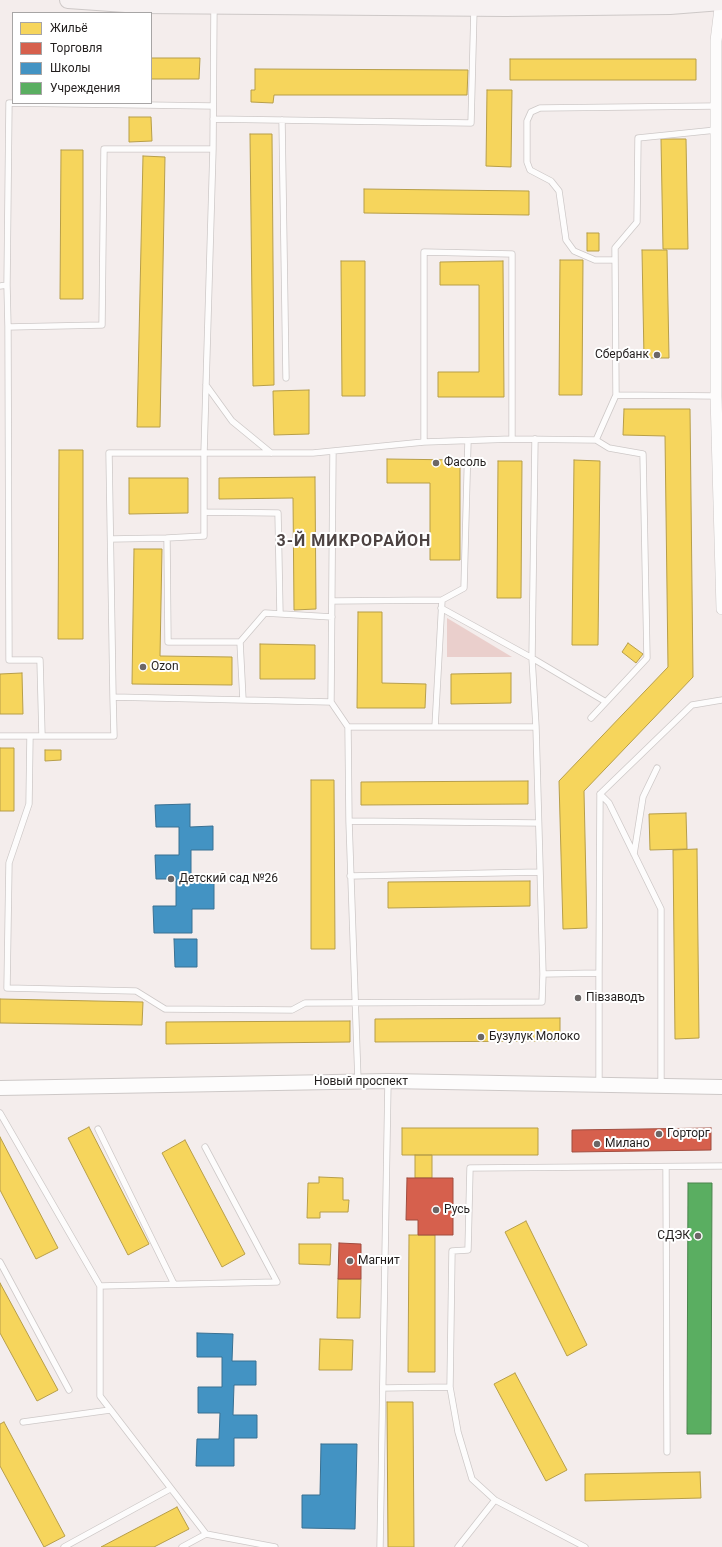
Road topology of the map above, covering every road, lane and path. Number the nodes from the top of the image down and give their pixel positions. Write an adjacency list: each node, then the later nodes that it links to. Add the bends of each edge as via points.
1 (68, 0): 2 (main road)
2 (90, 1): 6 (main road)
3 (721, 2): 5 (main road, via 654,6); 11 (street, via 716,40)
4 (302, 3): 6 (main road); 7 (main road)
5 (506, 4): 7 (main road)
6 (214, 6): 10 (lane)
7 (474, 8): 13 (lane, via 471,123)
8 (12, 103): 17 (lane, via 9,103)
9 (77, 104): 10 (lane)
10 (214, 106): 12 (lane)
11 (716, 106): 14 (street); 16 (lane, via 540,108 531,112 527,121 530,170 551,181 559,191 566,240 574,251 595,260)
12 (213, 119): 13 (lane); 15 (lane)
13 (282, 120): 20 (lane)
14 (716, 130): 16 (lane, via 638,138 637,222 615,248); 23 (street)
15 (213, 149): 19 (lane, via 104,148 102,325); 21 (lane)
16 (615, 260): 22 (lane)
17 (7, 285): 18 (lane); 19 (lane)
18 (0, 286)
19 (8, 327): 55 (lane, via 8,660 40,660)
20 (286, 378)
21 (206, 385): 31 (lane); 32 (lane, via 232,421)
22 (616, 395): 23 (lane); 27 (lane)
23 (716, 396): 24 (street)
24 (719, 419): 39 (street)
25 (512, 439): 26 (lane); 28 (lane); 29 (lane, via 512,254 424,252)
26 (535, 439): 27 (lane); 43 (lane)
27 (596, 440): 48 (lane, via 609,448 643,454 647,658)
28 (468, 441): 29 (lane); 36 (lane, via 464,588)
29 (424, 442): 30 (lane)
30 (333, 451): 32 (lane); 37 (lane)
31 (204, 453): 32 (lane); 33 (lane); 35 (lane, via 109,453)
32 (271, 453)
33 (204, 512): 34 (lane, via 204,536); 40 (lane, via 278,513)
34 (167, 538): 35 (lane); 42 (lane, via 168,642)
35 (111, 539): 44 (lane)
36 (442, 600): 37 (lane); 38 (lane)
37 (332, 601): 41 (lane)
38 (442, 608): 43 (lane); 51 (lane)
39 (722, 609)
40 (280, 614): 41 (lane); 42 (lane, via 265,613)
41 (332, 617): 47 (lane)
42 (240, 642): 45 (lane)
43 (532, 658): 48 (lane); 52 (lane)
44 (113, 696): 45 (lane); 55 (lane, via 114,736)
45 (242, 700): 47 (lane)
46 (722, 700): 57 (lane, via 692,705)
47 (331, 702): 50 (lane)
48 (606, 702): 49 (lane)
49 (591, 718)
50 (348, 727): 51 (lane); 58 (lane)
51 (435, 727): 52 (lane)
52 (536, 727): 59 (lane)
53 (0, 736): 54 (lane)
54 (30, 736): 55 (lane); 65 (lane, via 29,804 9,864 7,988 136,991 165,1009 292,1010 305,1003)
55 (42, 736)
56 (657, 768): 60 (lane, via 642,797)
57 (600, 794): 60 (lane, via 609,803); 63 (lane)
58 (349, 821): 59 (lane); 62 (lane)
59 (538, 823): 61 (lane)
60 (634, 854): 69 (lane, via 661,909)
61 (540, 872): 62 (lane); 64 (lane)
62 (350, 876): 65 (lane)
63 (598, 973): 64 (lane); 68 (lane)
64 (543, 974): 65 (lane, via 542,1002)
65 (355, 1003): 67 (lane)
66 (388, 1081): 67 (street, Новый проспект); 68 (street, Новый проспект); 81 (lane)
67 (358, 1082): 71 (street, Новый проспект)
68 (599, 1085): 69 (street, Новый проспект)
69 (660, 1086): 70 (street, Новый проспект)
70 (722, 1087)
71 (0, 1088)
72 (0, 1113): 79 (lane)
73 (98, 1129): 78 (lane)
74 (205, 1147): 78 (lane, via 277,1282)
75 (722, 1166): 76 (lane)
76 (666, 1167): 80 (lane, via 470,1168 468,1250 452,1251); 85 (lane)
77 (0, 1262): 82 (lane)
78 (174, 1284): 79 (lane)
79 (100, 1286): 83 (lane, via 100,1396)
80 (450, 1387): 81 (lane); 87 (lane, via 458,1432 472,1479)
81 (383, 1388): 92 (lane)
82 (70, 1390)
83 (110, 1410): 84 (lane); 86 (lane)
84 (23, 1422)
85 (667, 1452)
86 (170, 1489): 88 (lane, via 187,1507); 89 (lane)
87 (495, 1500): 93 (lane); 94 (lane)
88 (206, 1534): 90 (lane); 91 (lane)
89 (64, 1547)
90 (182, 1547)
91 (274, 1547)
92 (380, 1547)
93 (458, 1547)
94 (585, 1547)

